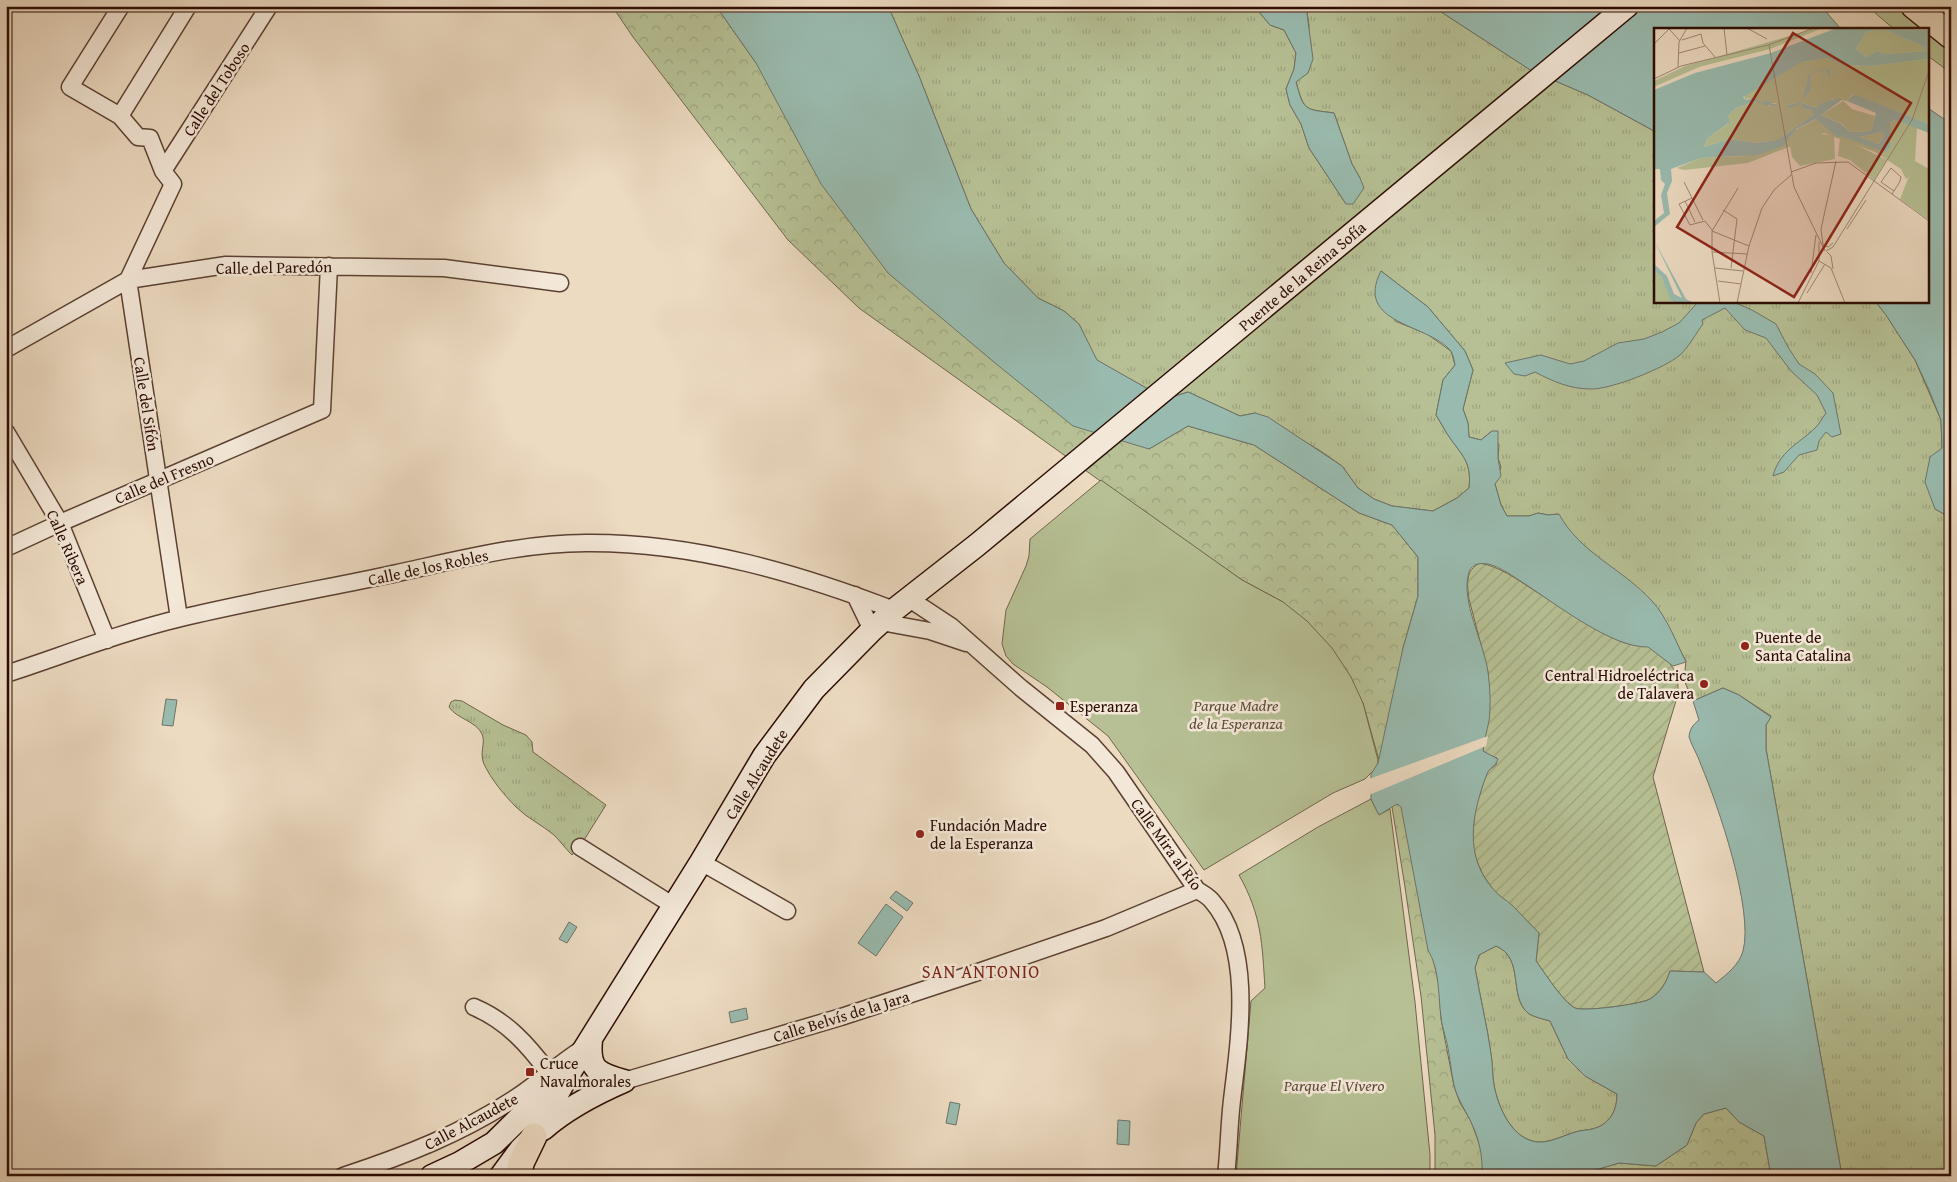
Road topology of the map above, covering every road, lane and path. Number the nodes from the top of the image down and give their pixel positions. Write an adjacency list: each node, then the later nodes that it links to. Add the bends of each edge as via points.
1 (121, 6): 7 (street, via 70,87)
2 (188, 6): 7 (street)
3 (269, 6): 8 (street, Calle del Toboso)
4 (1628, 6): 16 (main road, Puente de la Reina Sofía)
5 (1914, 6): 6 (main road)
6 (1951, 36)
7 (120, 116): 8 (street, via 138,137 150,138)
8 (164, 171): 10 (street, via 173,184)
9 (329, 266): 10 (street, Calle del Paredón, via 226,264); 11 (street, Calle del Paredón, via 444,268); 14 (street, Calle del Fresno, via 322,410)
10 (128, 280): 12 (street, Calle del Paredón); 14 (street, Calle del Sifón)
11 (560, 283)
12 (6, 350)
13 (6, 432): 15 (street, Calle Ribera)
14 (159, 480): 15 (street, Calle del Fresno); 20 (street, Calle del Sifón)
15 (60, 522): 17 (street, Calle del Fresno); 21 (street, Calle Ribera)
16 (977, 546): 19 (main road, Calle Alcaudete)
17 (6, 548)
18 (855, 595): 19 (street); 19 (street, Calle de los Robles); 20 (street, Calle de los Robles, via 706,554 590,542 517,548)
19 (889, 615): 22 (street); 22 (street, Calle Mira al Río, via 952,627); 25 (main road, Calle Alcaudete, via 814,689 764,756)
20 (179, 618): 21 (street, Calle de los Robles)
21 (107, 640): 23 (street, Calle de los Robles)
22 (971, 644): 26 (street, Calle Mira al Río, via 1092,745 1116,772)
23 (6, 674)
24 (580, 847): 27 (street)
25 (701, 862): 27 (main road, Calle Alcaudete); 28 (street)
26 (1197, 890): 32 (street, Calle Belvís de la Jara, via 1106,928 981,971 841,1017); 33 (street, Calle Mira al Río, via 1211,900 1228,925 1240,976 1239,1041)
27 (674, 906): 30 (main road, Calle Alcaudete)
28 (787, 911)
29 (474, 1007): 31 (street, via 492,1014 513,1030)
30 (589, 1043): 31 (main road, Calle Alcaudete); 32 (main road, via 594,1068 603,1076)
31 (557, 1076): 32 (main road, via 598,1082); 34 (main road, Calle Alcaudete); 35 (street, Calle Alcaudete, via 459,1131 396,1159); 36 (main road, Calle Alcaudete, via 550,1088 494,1143)
32 (624, 1081): 34 (main road, via 566,1110)
33 (1232, 1102): 39 (street, Calle Mira al Río, via 1221,1143); 40 (street, Calle Mira al Río)
34 (534, 1136): 37 (main road, Calle Alcaudete); 38 (main road, via 521,1163)
35 (343, 1176)
36 (432, 1176)
37 (501, 1176)
38 (519, 1176)
39 (1218, 1176)
40 (1226, 1176)

